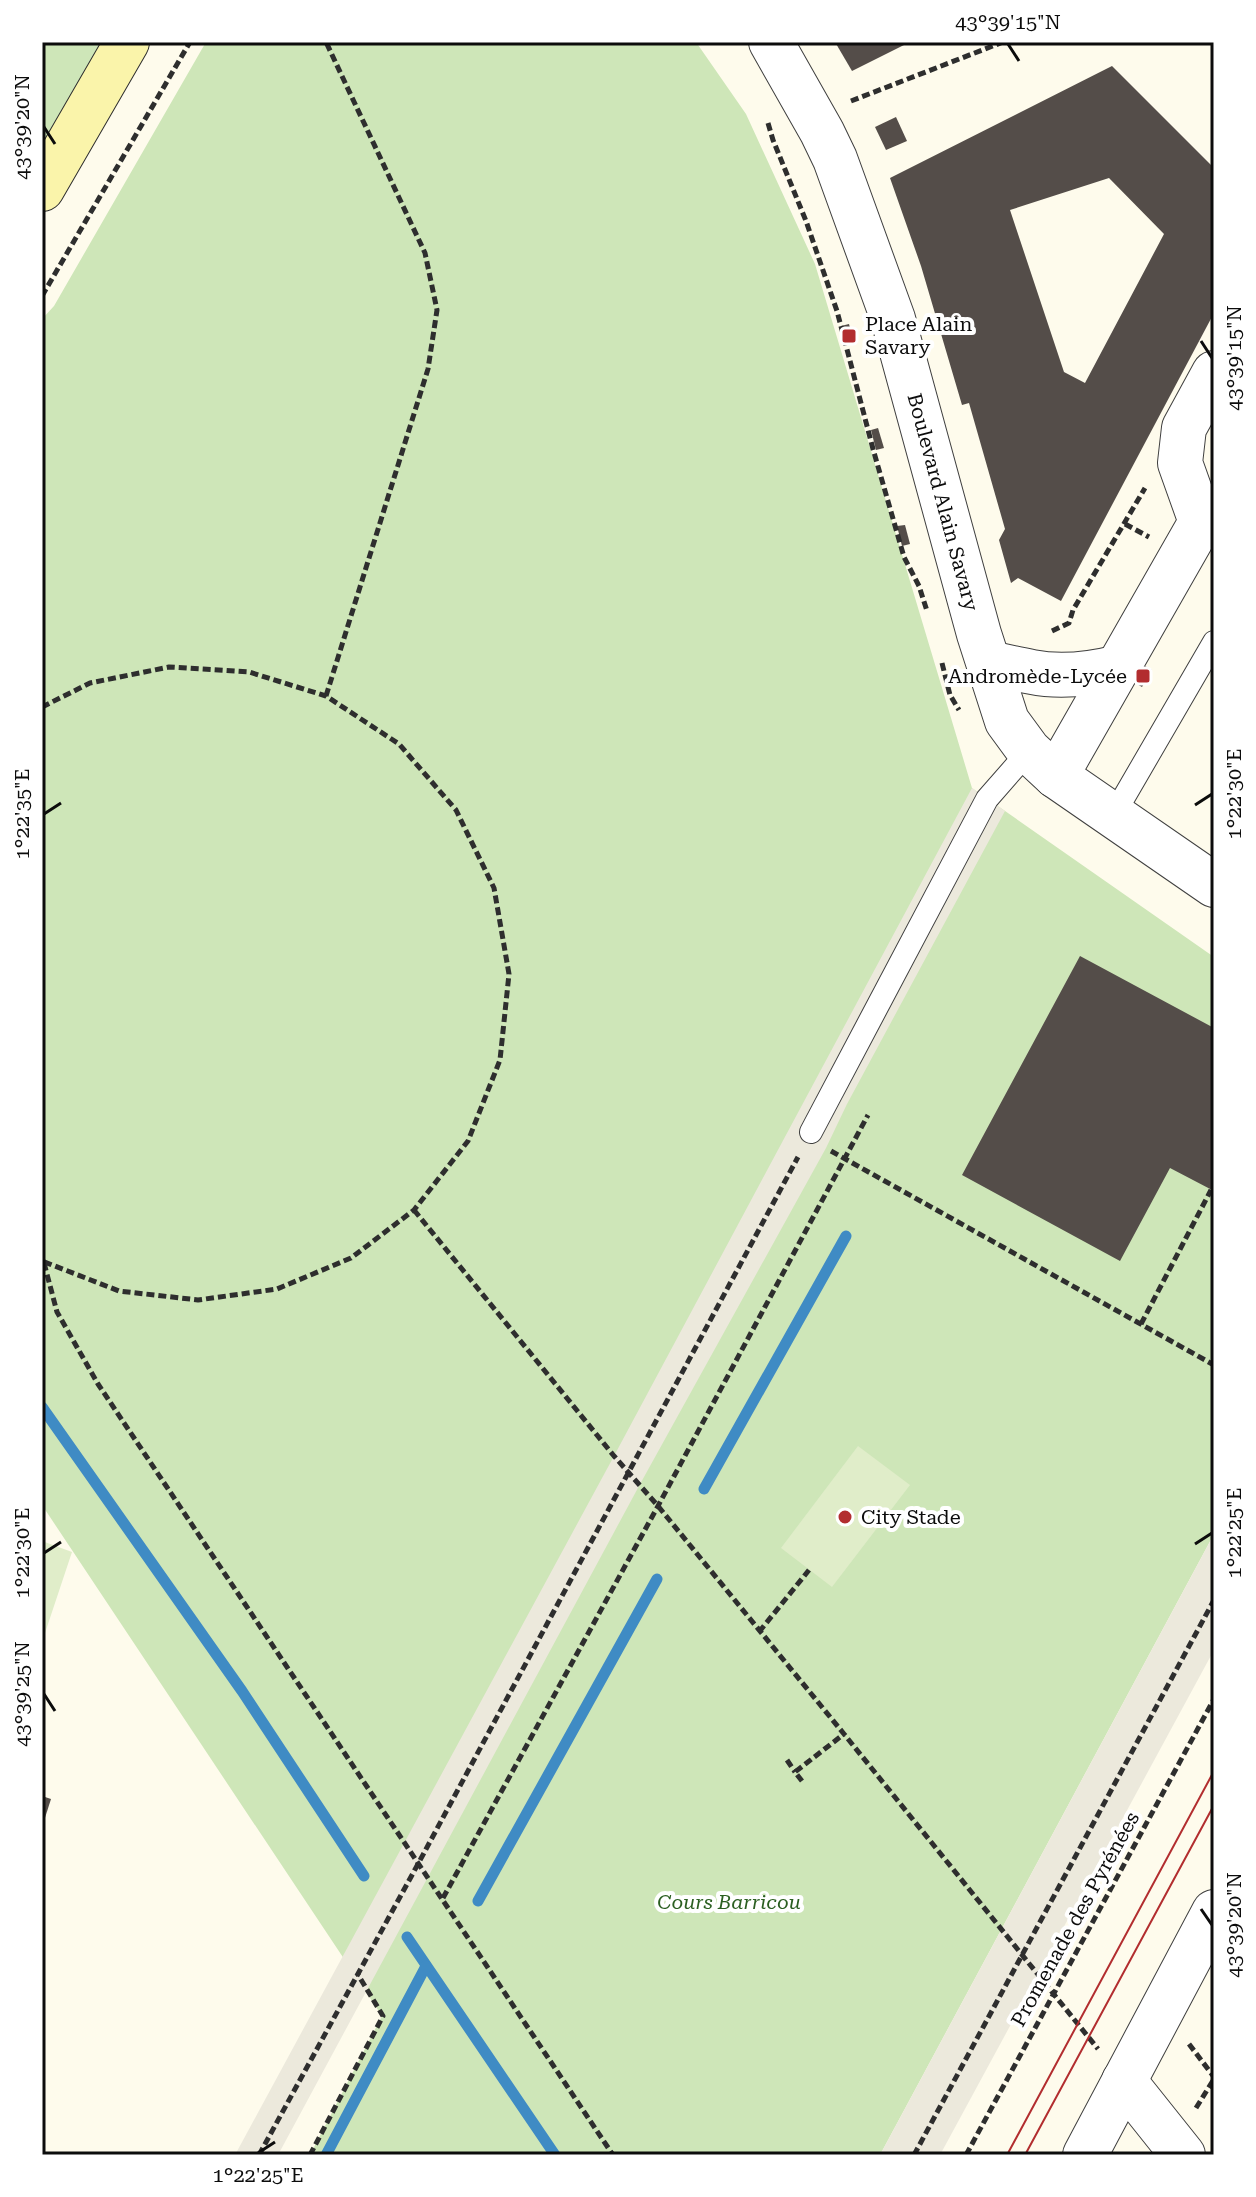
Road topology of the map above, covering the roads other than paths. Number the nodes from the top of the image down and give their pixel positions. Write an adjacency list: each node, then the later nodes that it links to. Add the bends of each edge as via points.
1 (127, 42): 3 (main road)
2 (771, 42): 7 (street, Boulevard Alain Savary, via 835,159 893,319)
3 (42, 189)
4 (1214, 373): 5 (street, via 1184,428 1180,463)
5 (1208, 511): 8 (street)
6 (1214, 642): 10 (lane)
7 (969, 648): 8 (street, via 1032,672 1062,675); 9 (street, Boulevard Alain Savary, via 1007,721)
8 (1119, 667): 9 (street)
9 (1043, 764): 10 (street, Boulevard Alain Savary); 12 (lane, via 1000,782 987,799)
10 (1113, 816): 11 (street, Boulevard Alain Savary)
11 (1214, 885)
12 (810, 1136)
13 (1214, 1912): 14 (street)
14 (1112, 2066): 15 (street); 16 (street)
15 (1186, 2137)
16 (1085, 2155)

